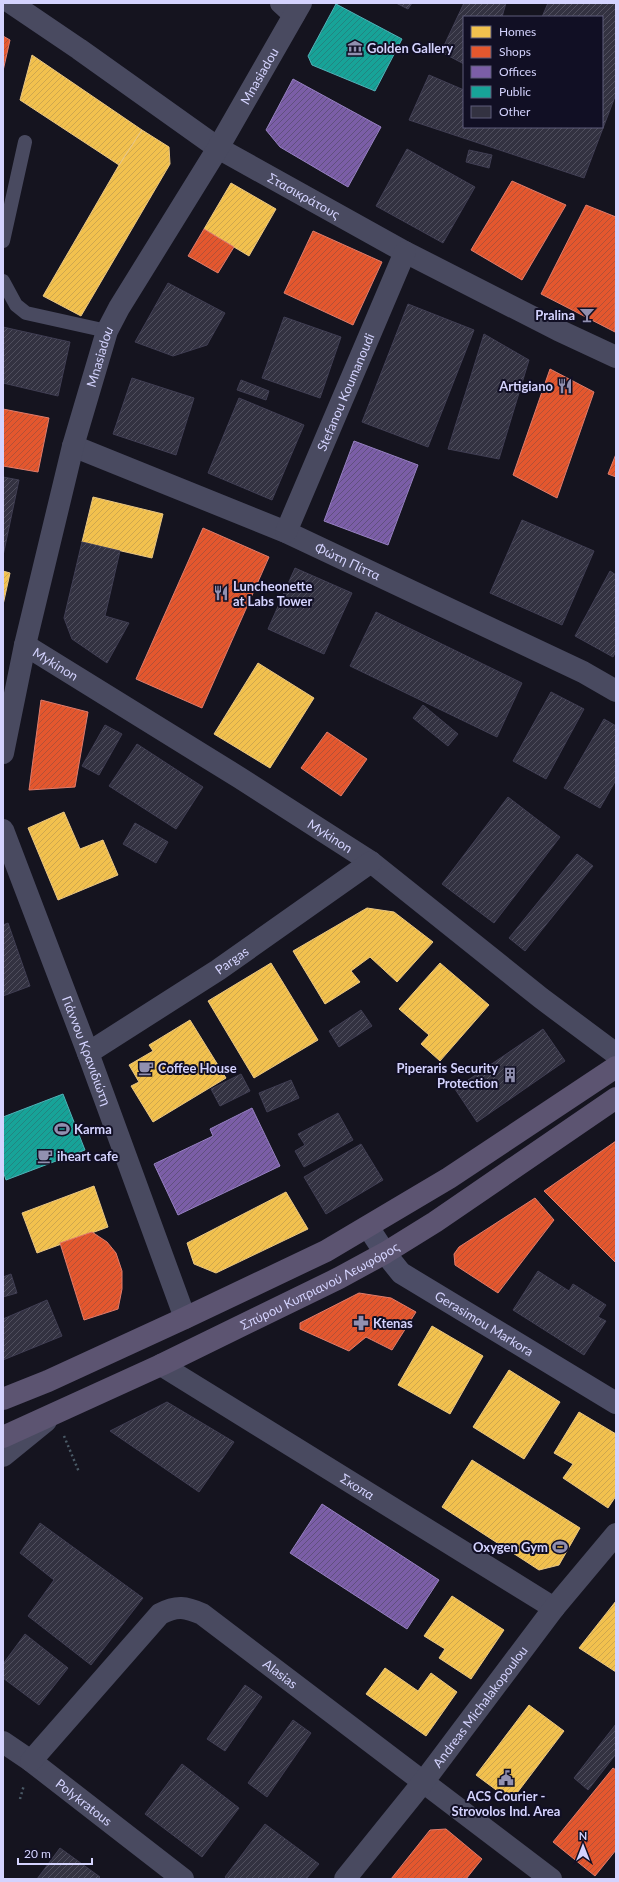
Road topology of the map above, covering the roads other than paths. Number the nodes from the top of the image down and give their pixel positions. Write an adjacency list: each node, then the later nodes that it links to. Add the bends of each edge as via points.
1 (11, 3): 4 (street, Στασικράτους)
2 (292, 7): 4 (street, Mnasiadou)
3 (25, 142): 5 (lane)
4 (218, 148): 6 (street, Στασικράτους); 8 (street, Mnasiadou, via 119,308)
5 (3, 241)
6 (405, 252): 9 (street, Στασικράτους, via 551,327); 11 (street, Stefanou Koumanoudi)
7 (3, 281): 8 (lane, via 16,305 26,313)
8 (107, 332): 10 (street, Mnasiadou)
9 (616, 357)
10 (73, 446): 11 (street, Φώτη Πίττα); 12 (street, Mnasiadou)
11 (286, 532): 13 (street, Φώτη Πίττα, via 583,672)
12 (25, 645): 14 (street, Mnasiadou); 16 (street, Mykinon)
13 (616, 691)
14 (3, 753)
15 (3, 830): 17 (street, Γιάννου Κρανιδιώτη)
16 (371, 862): 17 (street, Pargas, via 218,970); 18 (street, Mykinon, via 541,998)
17 (88, 1053): 23 (street, Γιάννου Κρανιδιώτη)
18 (616, 1054)
19 (616, 1066): 21 (main road, via 449,1178)
20 (616, 1098): 22 (main road, Σπύρου Κυπριανού Λεωφόρος)
21 (368, 1227): 22 (street, Gerasimou Markora); 23 (main road, via 326,1251)
22 (385, 1254): 24 (main road, Σπύρου Κυπριανού Λεωφόρος); 26 (street, Gerasimou Markora, via 401,1274 411,1281)
23 (185, 1318): 25 (main road)
24 (161, 1365): 27 (main road, Σπύρου Κυπριανού Λεωφόρος); 31 (street, Σκοπα)
25 (3, 1399)
26 (616, 1403)
27 (55, 1414): 28 (main road, Σπύρου Κυπριανού Λεωφόρος); 29 (street)
28 (3, 1437)
29 (3, 1456)
30 (616, 1534): 31 (street, Andreas Michalakopoulou)
31 (554, 1608): 34 (street, Andreas Michalakopoulou)
32 (3, 1742): 33 (street, Polykratous)
33 (31, 1761): 34 (street, Alasias, via 160,1614 176,1607 202,1614); 35 (street, Polykratous)
34 (424, 1781): 36 (street, Andreas Michalakopoulou); 37 (street, Alasias)
35 (183, 1879)
36 (345, 1879)
37 (552, 1879)

